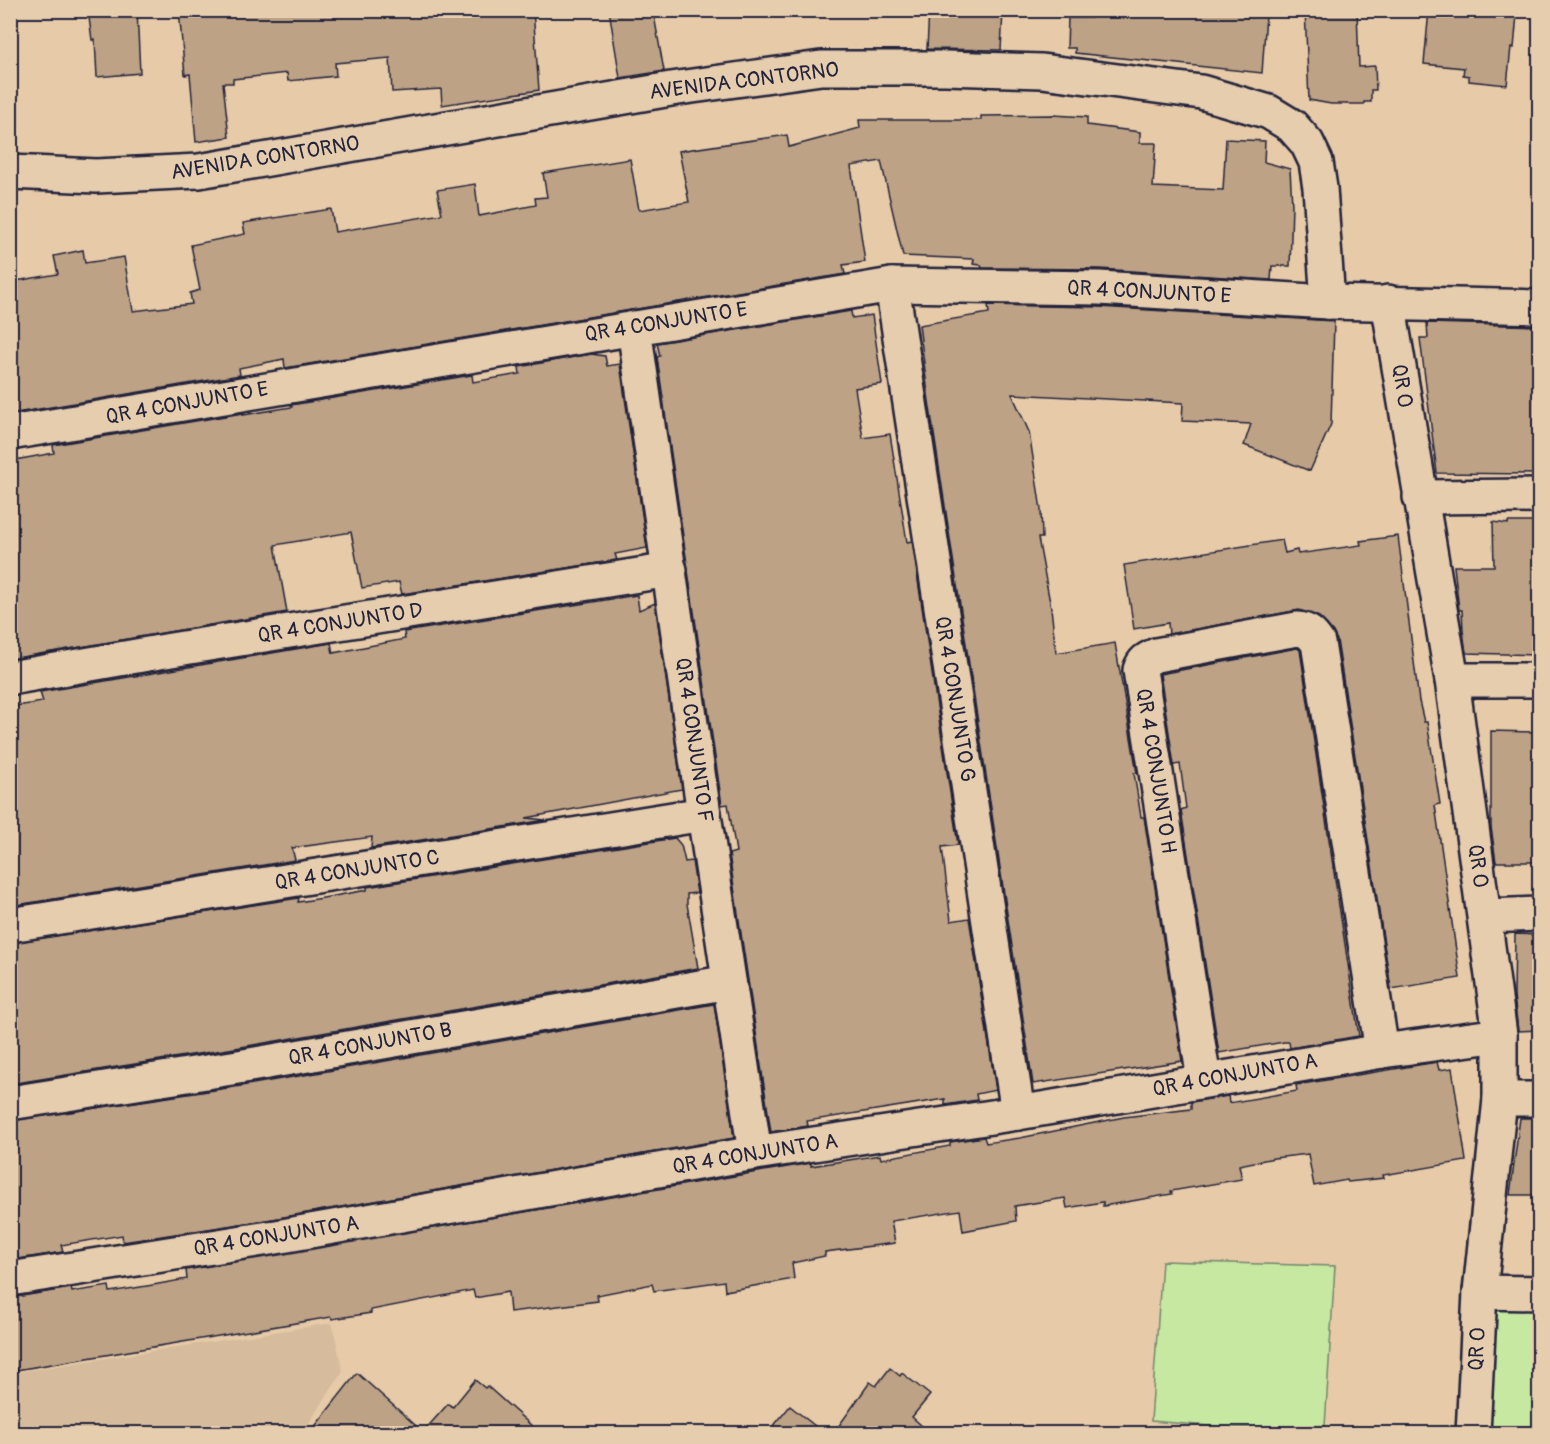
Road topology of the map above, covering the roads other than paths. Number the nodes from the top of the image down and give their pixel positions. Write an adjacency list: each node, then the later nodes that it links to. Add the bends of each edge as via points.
1 (10, 172): 3 (street, AVENIDA CONTORNO, via 96,176 199,171 671,89 821,68 1042,71 1201,92 1269,111 1292,126 1307,143 1316,162)
2 (892, 285): 3 (street, QR 4 CONJUNTO E, via 1100,288); 6 (street, QR 4 CONJUNTO E); 25 (street, QR 4 CONJUNTO G)
3 (1328, 302): 4 (street, QR 4 CONJUNTO E)
4 (1388, 302): 5 (street, QR 4 CONJUNTO E); 9 (street, QR 0)
5 (1539, 307)
6 (634, 327): 7 (street, QR 4 CONJUNTO E); 10 (street, QR 4 CONJUNTO F)
7 (10, 434)
8 (1539, 496): 9 (street)
9 (1420, 497): 12 (street, QR 0)
10 (670, 570): 11 (street, QR 4 CONJUNTO D); 14 (street, QR 4 CONJUNTO F)
11 (10, 678)
12 (1452, 680): 13 (street); 16 (street, QR 0)
13 (1539, 680)
14 (704, 814): 17 (street, QR 4 CONJUNTO C); 18 (street, QR 4 CONJUNTO F)
15 (1539, 914): 16 (street)
16 (1485, 916): 19 (street, QR 0)
17 (10, 925)
18 (729, 982): 24 (street, QR 4 CONJUNTO B); 26 (street, QR 4 CONJUNTO F)
19 (1500, 1035): 20 (street, QR 4 CONJUNTO A); 22 (street, QR 0)
20 (1382, 1051): 21 (street, QR 4 CONJUNTO A); 21 (street, QR 4 CONJUNTO H, via 1318,643 1311,634 1297,629 1156,655 1147,659 1140,670)
21 (1204, 1080): 25 (street, QR 4 CONJUNTO A)
22 (1500, 1099): 23 (street); 28 (street, QR 0)
23 (1539, 1099)
24 (10, 1103)
25 (1018, 1113): 26 (street, QR 4 CONJUNTO A)
26 (755, 1153): 27 (street, QR 4 CONJUNTO A)
27 (10, 1279)
28 (1480, 1292): 29 (street); 30 (street, QR 0)
29 (1539, 1293)
30 (1473, 1434)

